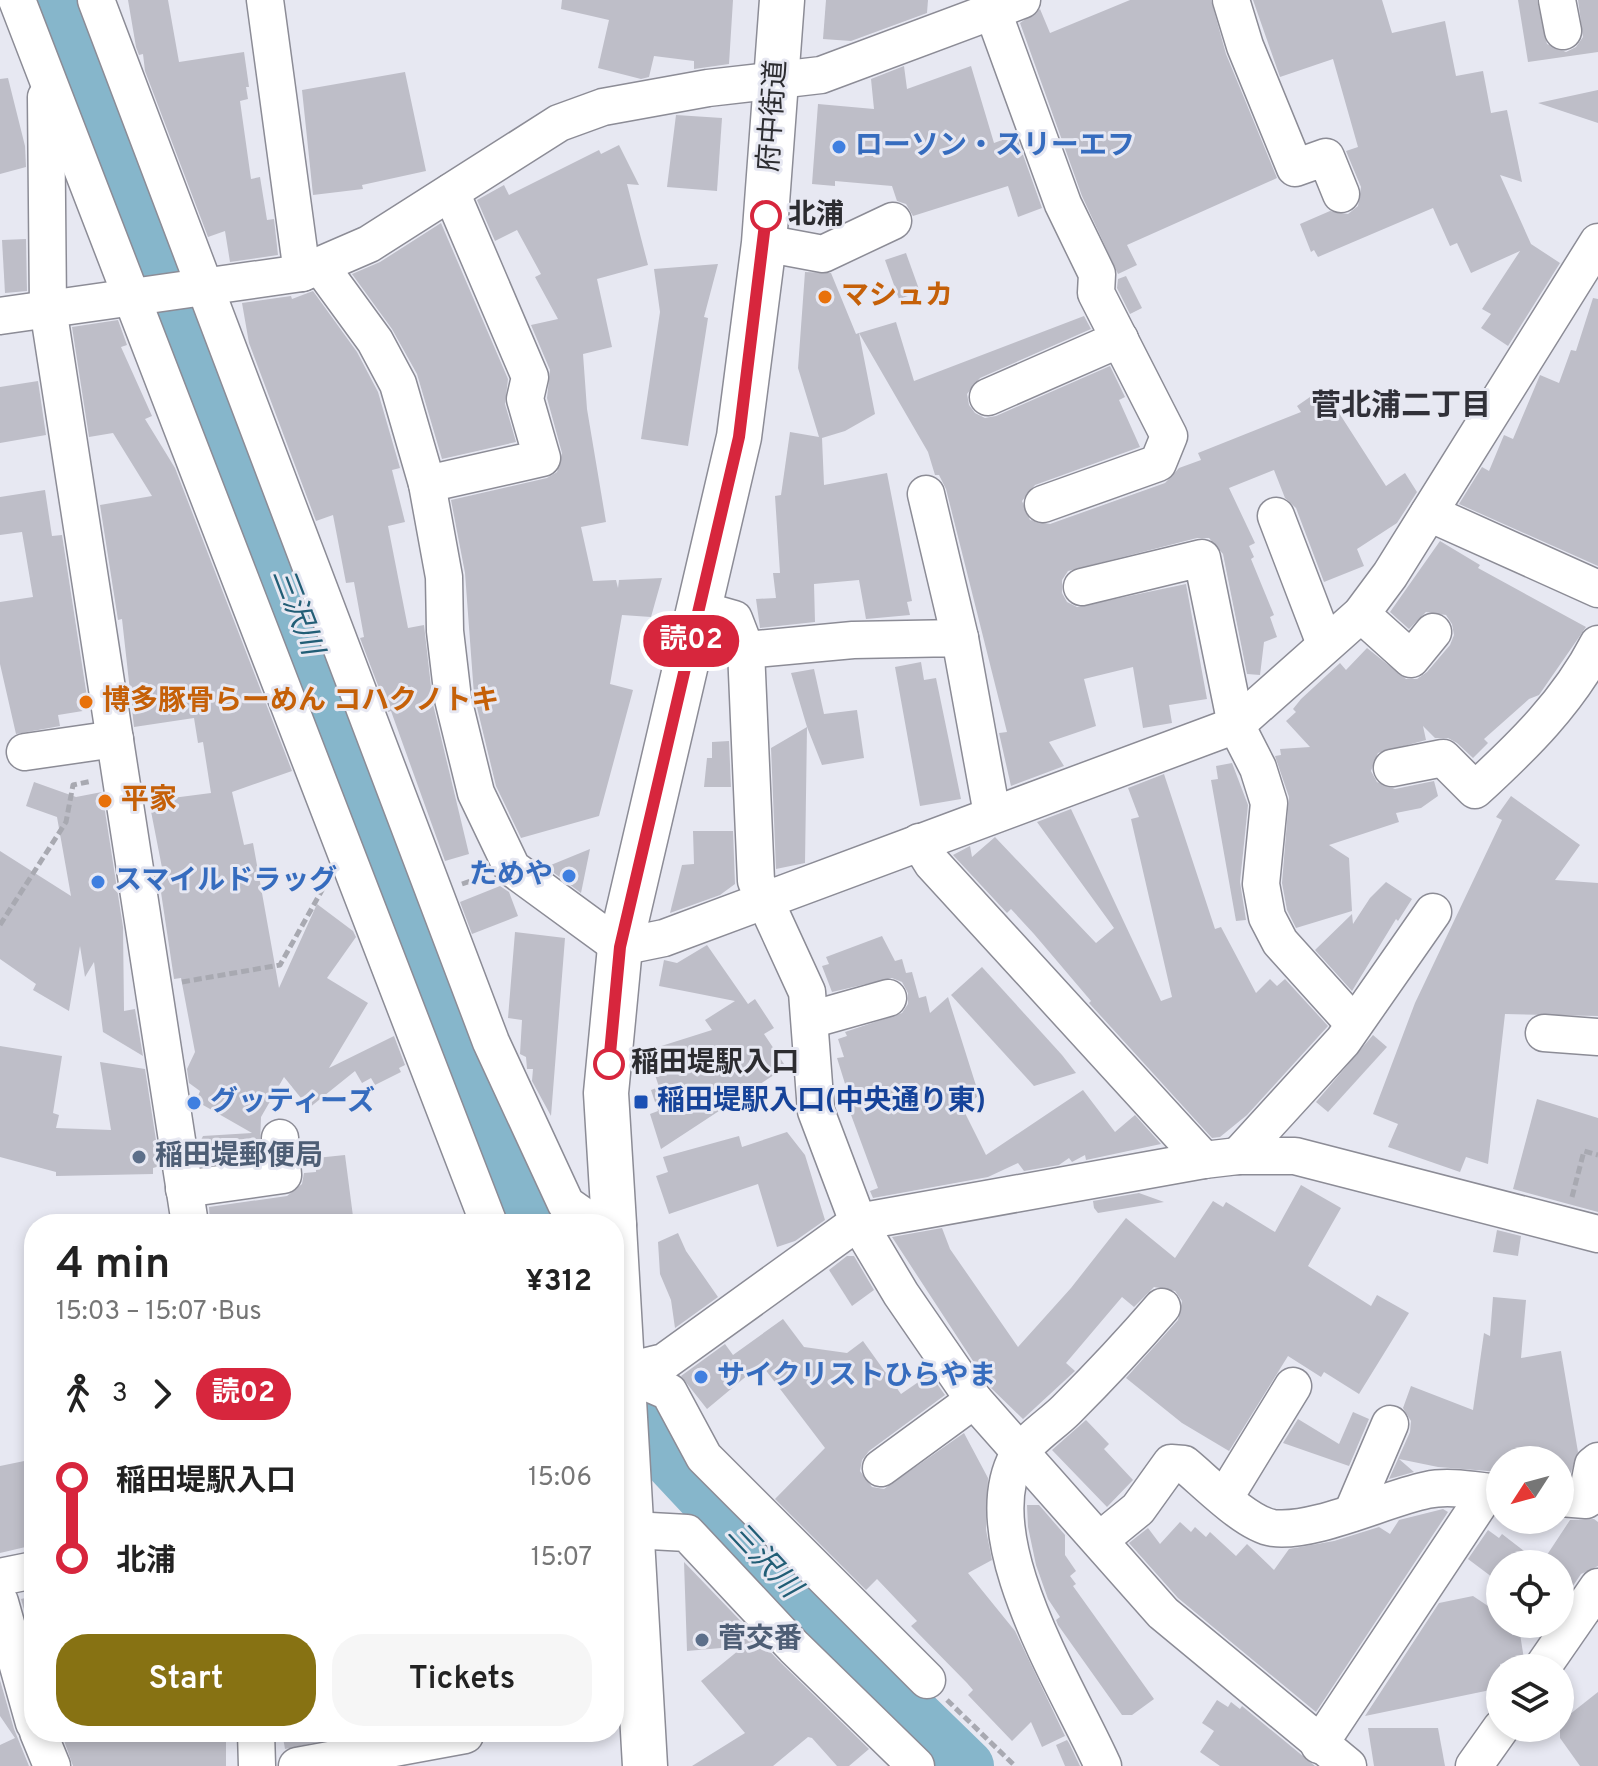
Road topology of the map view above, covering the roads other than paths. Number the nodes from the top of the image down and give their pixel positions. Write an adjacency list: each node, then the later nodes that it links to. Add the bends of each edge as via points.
1 (17, 0): 7 (street)
2 (96, 0): 15 (street)
3 (265, 0): 14 (street)
4 (782, 0): 8 (main road, 府中街道)
5 (1231, 0): 10 (street, via 1295,168 1326,157)
6 (1007, 5): 8 (street, via 821,75); 19 (street, via 1063,204 1097,274 1096,293)
7 (46, 73): 16 (street); 17 (street)
8 (777, 80): 9 (street, via 603,107 559,123); 13 (main road, 府中街道)
9 (451, 192): 14 (street, via 369,244); 21 (street, via 530,377 525,399 542,458)
10 (1341, 194)
11 (893, 221): 13 (street, via 823,254)
12 (1598, 242): 24 (street)
13 (764, 243): 28 (main road, 府中街道, via 739,437)
14 (312, 270): 15 (street); 21 (street, via 375,341 398,384)
15 (204, 286): 16 (street); 54 (street, via 491,1042 553,1180 566,1204)
16 (131, 298): 17 (street); 53 (street)
17 (48, 308): 18 (street); 36 (street)
18 (0, 316)
19 (1120, 339): 20 (street); 23 (street, via 1169,436 1158,463)
20 (988, 397)
21 (427, 484): 43 (street, via 444,577 453,699 476,793 512,868)
22 (926, 494): 31 (street)
23 (1043, 504)
24 (1429, 513): 27 (street); 29 (street)
25 (1276, 516): 32 (street)
26 (1082, 587): 35 (street, via 1202,558)
27 (1598, 589)
28 (699, 609): 34 (street, via 734,619); 43 (main road, 府中街道)
29 (1361, 614): 30 (street, via 1411,659); 32 (street)
30 (1433, 632)
31 (960, 638): 34 (street); 39 (street)
32 (1325, 644): 35 (street)
33 (1598, 644): 38 (street, via 1532,739 1475,790 1443,758)
34 (746, 650): 41 (street, via 756,881)
35 (1236, 725): 39 (street); 46 (street, via 1269,803 1261,884 1267,917 1280,942)
36 (115, 739): 37 (street); 51 (street)
37 (25, 752)
38 (1392, 768)
39 (992, 814): 40 (street)
40 (919, 842): 41 (street); 50 (street, via 932,863)
41 (766, 901): 43 (street, via 664,938); 45 (street, via 807,992)
42 (1433, 912): 46 (street)
43 (620, 947): 55 (main road, 府中街道, via 606,1093)
44 (888, 998): 45 (street)
45 (810, 1020): 56 (street, via 816,1111)
46 (1354, 1024): 50 (street, via 1343,1041)
47 (1544, 1033): 48 (street)
48 (1598, 1037)
49 (280, 1138): 51 (street, via 283,1175)
50 (1221, 1158): 56 (street); 57 (street)
51 (184, 1189): 52 (street)
52 (188, 1214)
53 (485, 1214)
54 (580, 1214)
55 (613, 1214)
56 (858, 1222): 60 (street); 62 (street)
57 (1582, 1230)
58 (1162, 1307): 64 (street)
59 (624, 1361): 60 (street)
60 (667, 1377): 80 (street, via 704,1457)
61 (1293, 1386): 69 (street)
62 (974, 1400): 64 (street); 66 (street)
63 (1390, 1424): 72 (street)
64 (1019, 1454): 74 (street); 92 (street, via 1007,1481 1015,1574)
65 (1598, 1461): 70 (street, via 1586,1500)
66 (881, 1468)
67 (624, 1481): 73 (main road, 府中街道)
68 (1486, 1492): 72 (street, via 1428,1489)
69 (1225, 1497): 72 (street, via 1249,1518 1272,1528); 74 (street, via 1184,1464 1171,1463 1138,1509)
70 (1574, 1499)
71 (1486, 1504): 86 (street)
72 (1352, 1513)
73 (632, 1530): 90 (main road, 府中街道); 91 (street, via 687,1533)
74 (1100, 1540): 86 (street, via 1163,1613)
75 (24, 1572): 76 (street)
76 (0, 1577)
77 (1598, 1587): 79 (street)
78 (0, 1602): 81 (street)
79 (1552, 1654)
80 (927, 1680)
81 (24, 1687)
82 (42, 1742): 87 (street)
83 (256, 1742): 88 (street)
84 (427, 1742): 89 (street)
85 (1491, 1742): 94 (street)
86 (1319, 1745): 93 (street)
87 (52, 1766)
88 (257, 1766)
89 (297, 1766)
90 (645, 1766)
91 (916, 1766)
92 (1103, 1766)
93 (1348, 1766)
94 (1474, 1766)

